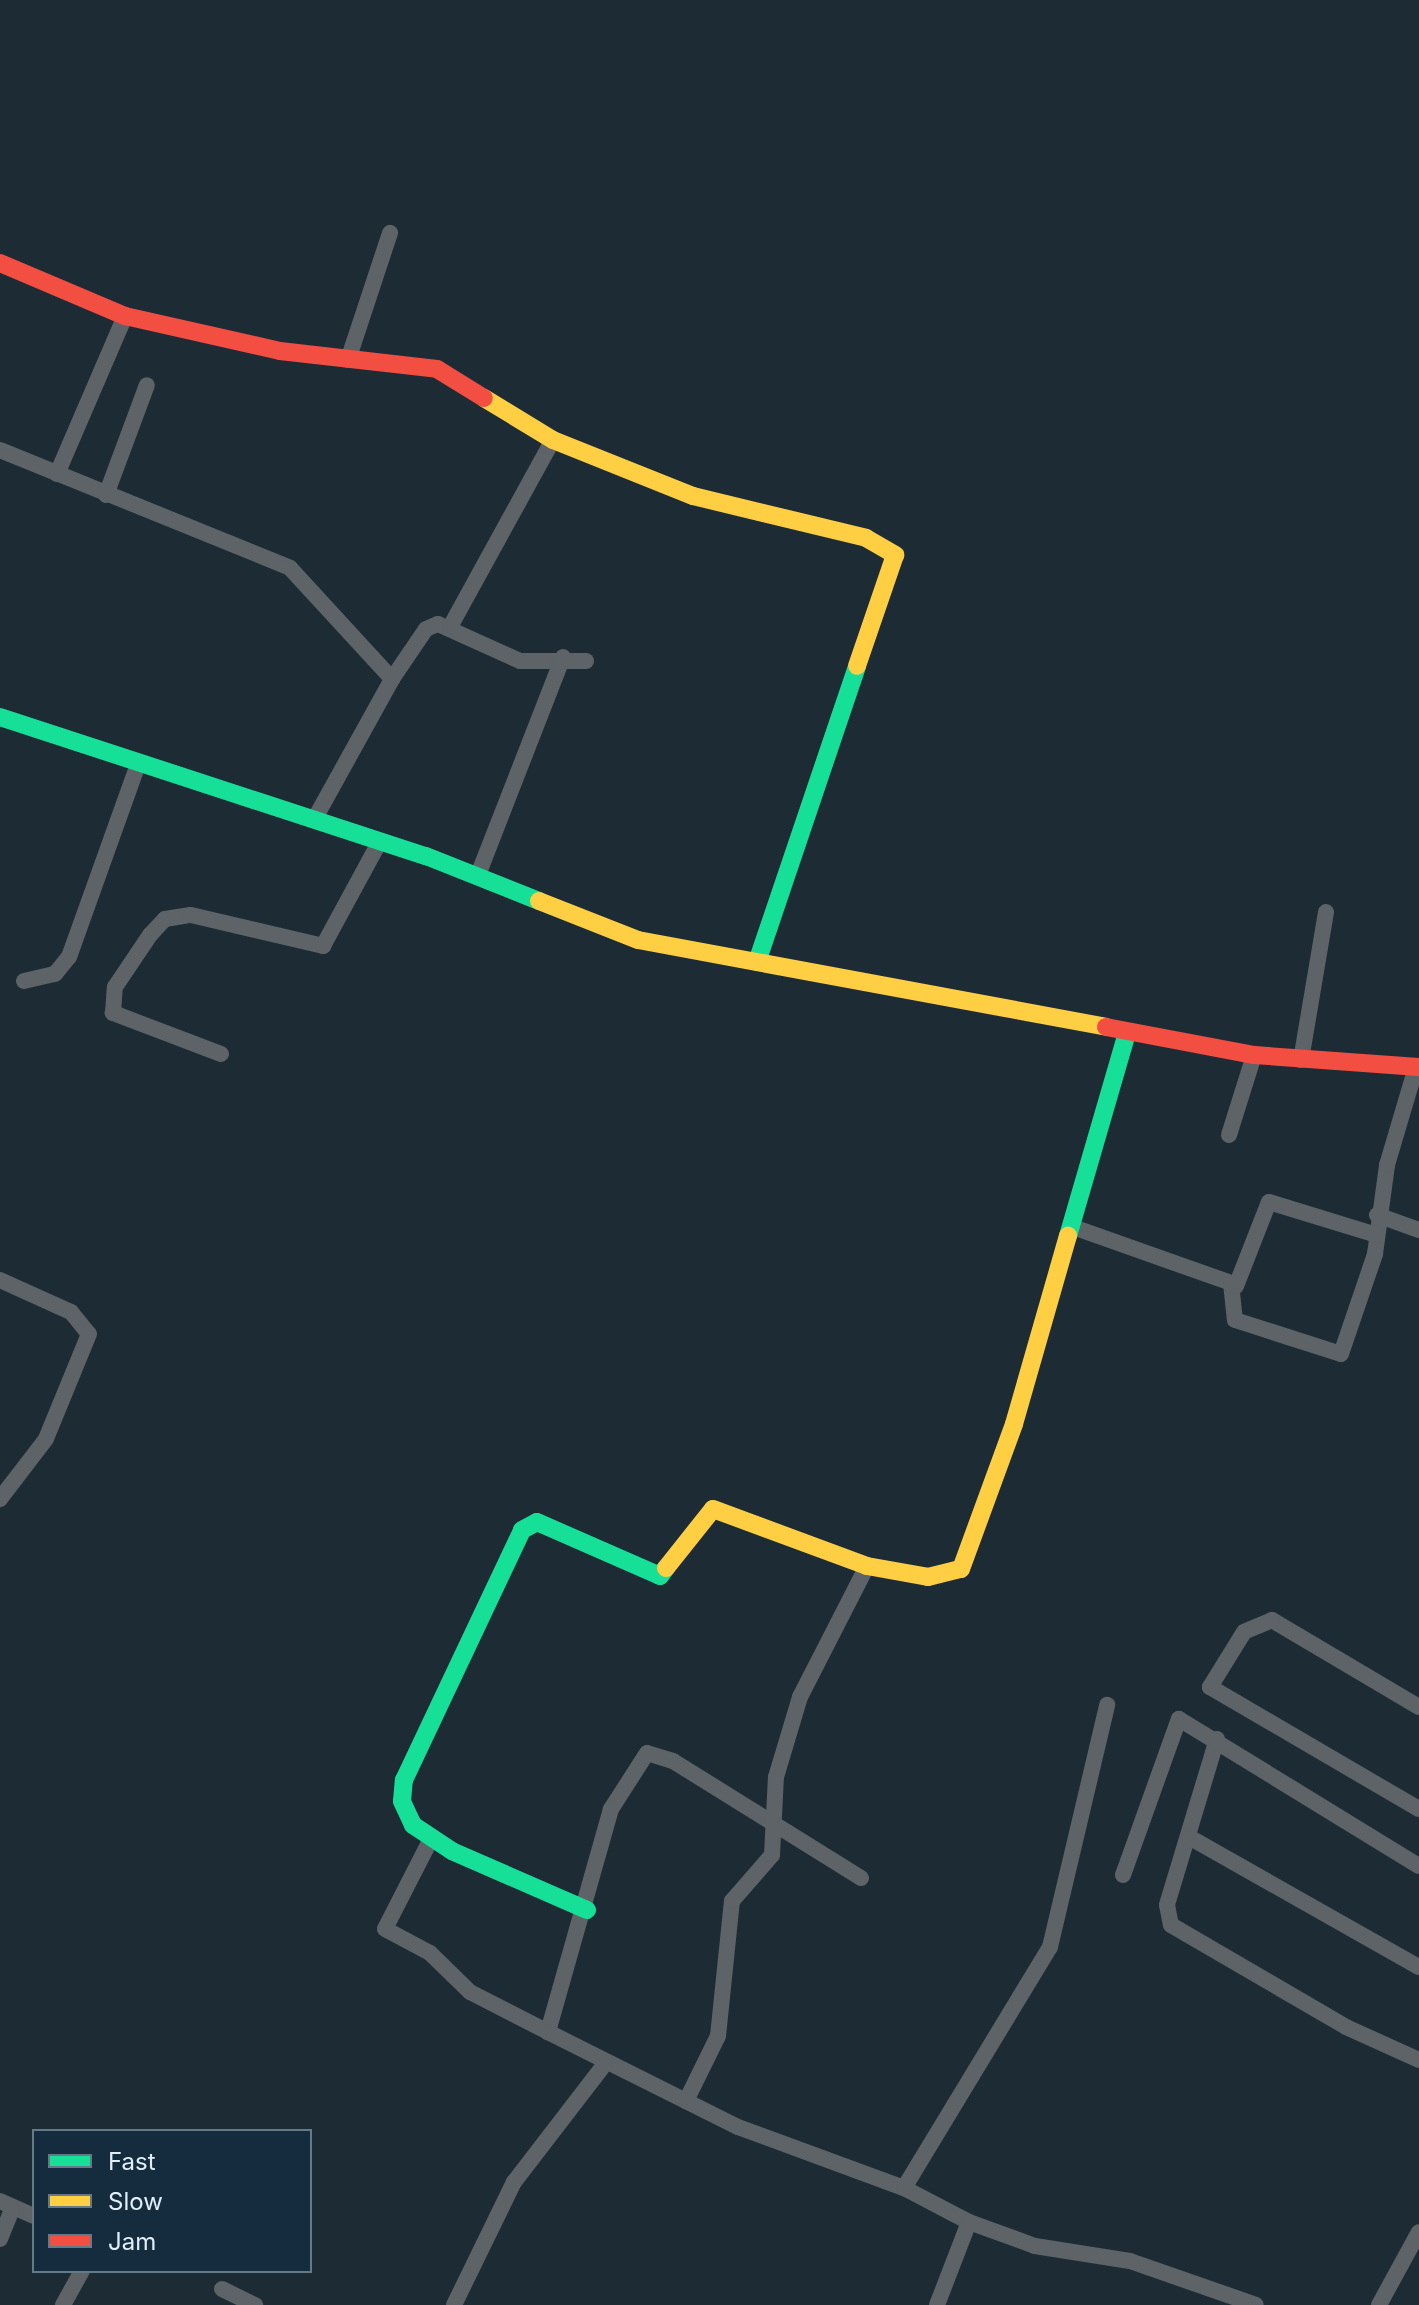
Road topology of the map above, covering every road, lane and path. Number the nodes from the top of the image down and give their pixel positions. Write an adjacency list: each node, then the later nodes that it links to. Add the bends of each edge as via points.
1 (390, 233): 4 (street)
2 (0, 263): 3 (street)
3 (125, 316): 4 (street); 8 (street)
4 (348, 360): 6 (street, via 437,369)
5 (147, 385): 9 (street)
6 (553, 440): 10 (street); 20 (street, via 693,496 866,538 895,555)
7 (0, 450): 8 (street)
8 (57, 474): 9 (street)
9 (106, 495): 13 (street, via 290,568)
10 (450, 627): 11 (street, via 520,661); 13 (street, via 426,629)
11 (563, 657): 12 (street); 18 (street)
12 (586, 661)
13 (392, 679): 16 (street)
14 (0, 717): 15 (street)
15 (138, 764): 16 (street); 21 (street, via 69,957 55,974)
16 (314, 820): 17 (street)
17 (380, 841): 18 (street); 23 (street, via 323,946 191,915 165,919 150,935 115,987 111,1010)
18 (478, 875): 20 (street, via 638,940)
19 (1326, 912): 25 (street)
20 (757, 962): 22 (street)
21 (24, 981)
22 (1127, 1033): 24 (street); 29 (street)
23 (221, 1054)
24 (1254, 1055): 25 (street); 27 (street)
25 (1301, 1060): 26 (street)
26 (1418, 1067): 28 (street)
27 (1229, 1135)
28 (1377, 1215): 30 (street); 31 (street)
29 (1073, 1227): 33 (street); 35 (street, via 966,1562 953,1574 928,1577)
30 (1419, 1230)
31 (1377, 1235): 33 (street, via 1272,1201); 33 (street, via 1341,1354 1235,1320)
32 (0, 1280): 34 (street, via 71,1312 89,1334 46,1439)
33 (1236, 1286)
34 (0, 1499)
35 (867, 1566): 40 (street, via 800,1697 776,1777); 41 (street, via 713,1509 660,1576 543,1524 525,1526 404,1780 406,1814)
36 (1107, 1705): 52 (street, via 1050,1947)
37 (1419, 1707): 39 (street, via 1272,1620 1244,1632 1207,1692)
38 (1217, 1739): 42 (street); 43 (street); 44 (street, via 1176,1721)
39 (1418, 1806)
40 (774, 1821): 45 (street); 46 (street, via 647,1753 611,1809); 51 (street, via 768,1867 732,1901 718,2036)
41 (432, 1837): 46 (street); 48 (street, via 385,1929 430,1953 470,1992)
42 (1189, 1837): 47 (street); 49 (street, via 1167,1905 1179,1933)
43 (1419, 1866)
44 (1123, 1875)
45 (861, 1878)
46 (587, 1910): 48 (street)
47 (1419, 1967)
48 (548, 2032): 50 (street)
49 (1419, 2060)
50 (605, 2064): 51 (street); 63 (street, via 508,2193)
51 (686, 2101): 52 (street)
52 (904, 2188): 55 (street)
53 (6, 2206): 54 (street); 57 (street)
54 (32, 2215)
55 (969, 2222): 60 (street, via 1035,2246 1130,2261); 64 (street)
56 (1419, 2232): 65 (street)
57 (0, 2239)
58 (81, 2273): 61 (street)
59 (222, 2289): 62 (street)
60 (1246, 2303)
61 (63, 2305)
62 (255, 2305)
63 (454, 2305)
64 (937, 2305)
65 (1379, 2305)

